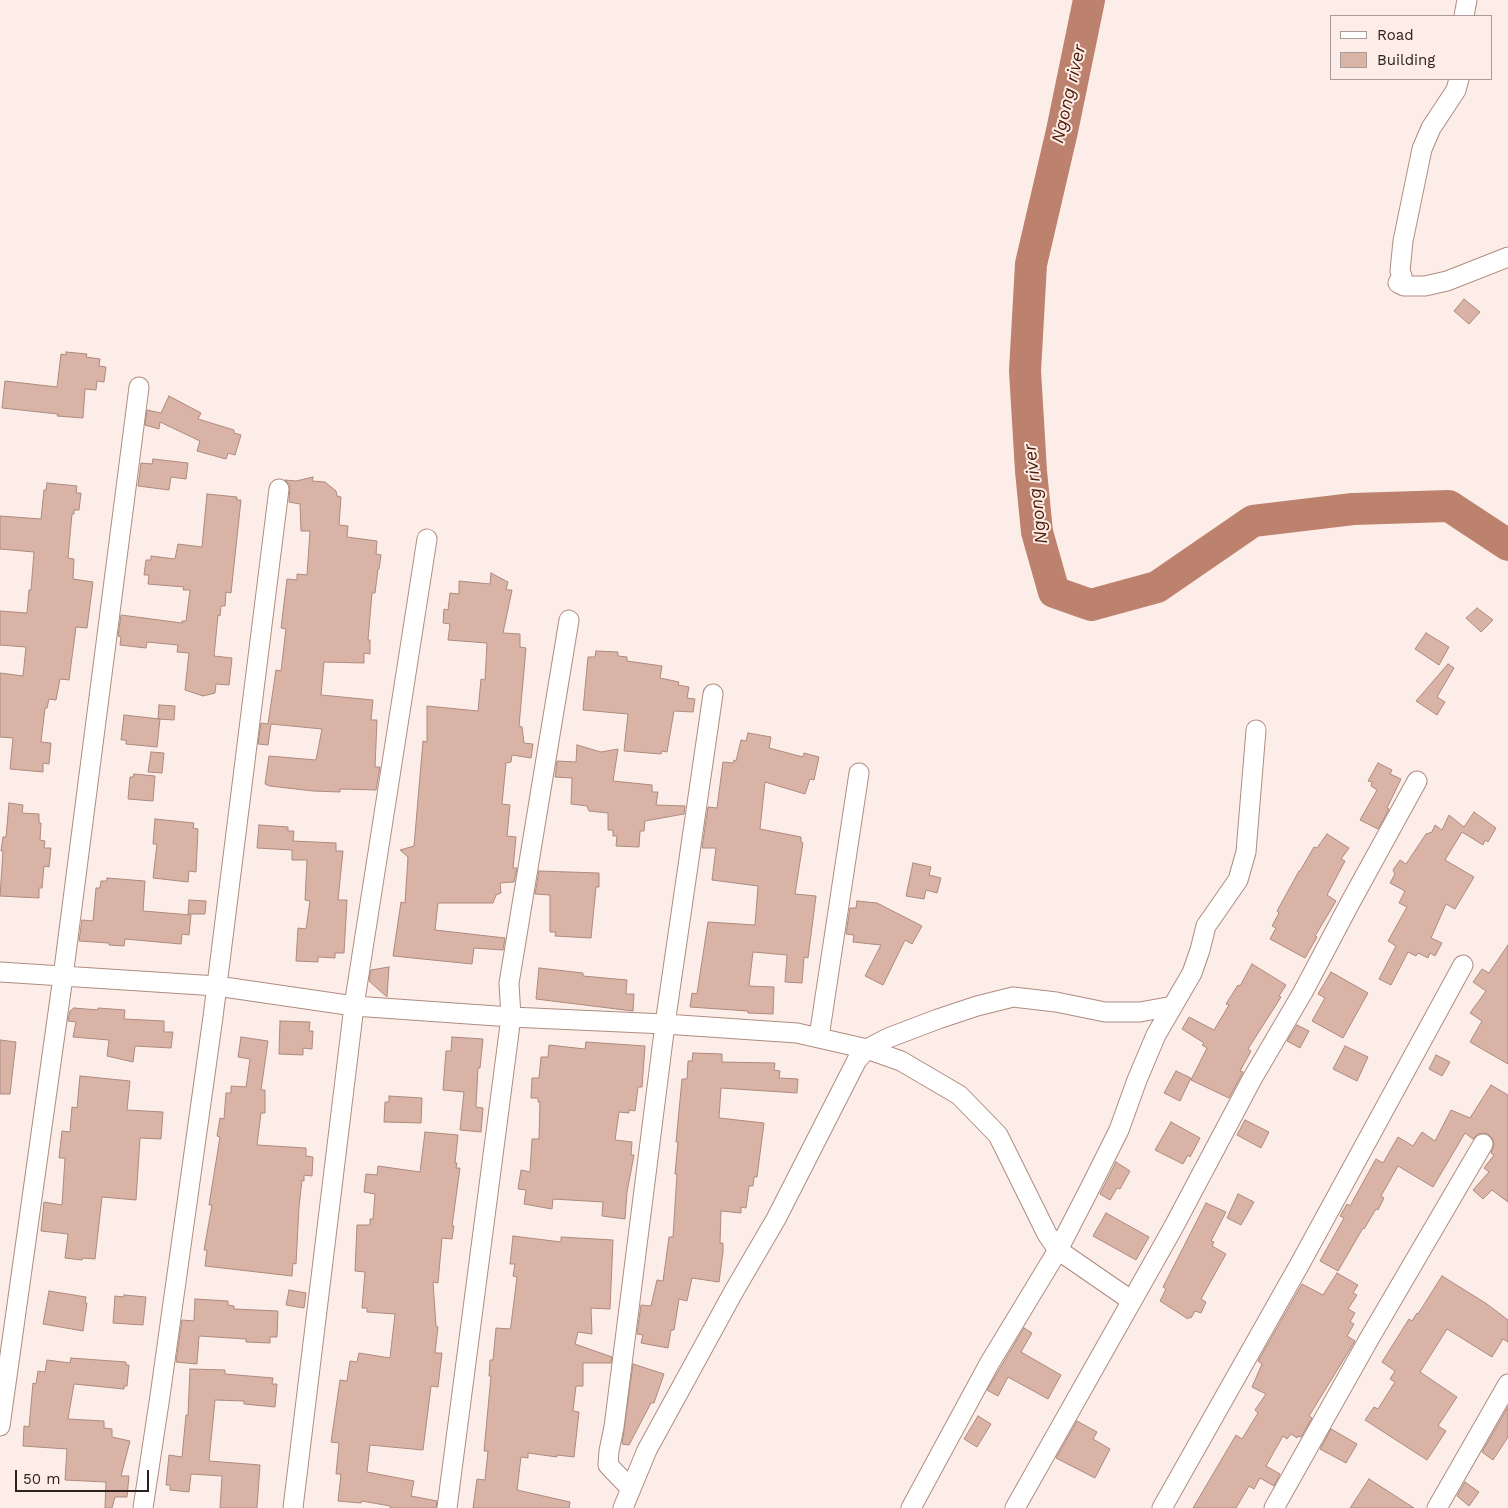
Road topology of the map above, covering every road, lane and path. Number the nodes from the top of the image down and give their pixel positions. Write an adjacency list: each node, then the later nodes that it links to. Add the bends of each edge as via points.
1 (1467, 0): 2 (street)
2 (1464, 15)
3 (1459, 80): 4 (street, via 1422,149 1403,241 1402,276 1398,283 1425,286 1447,281)
4 (1508, 257)
5 (139, 386): 15 (street)
6 (279, 489): 16 (street)
7 (427, 539): 17 (street)
8 (569, 620): 19 (street, via 509,982)
9 (712, 694): 20 (street)
10 (1256, 730): 18 (street, via 1246,852 1238,880 1206,926 1192,974)
11 (859, 773): 21 (street)
12 (1417, 782): 25 (street)
13 (1463, 965): 35 (street, via 1302,1262)
14 (0, 972): 15 (street)
15 (63, 977): 16 (street); 27 (street)
16 (216, 986): 17 (street); 29 (street)
17 (354, 1006): 19 (street); 30 (street)
18 (1173, 1006): 22 (street, via 1140,1012 1105,1012 1013,997 938,1019); 24 (street, via 1156,1035 1120,1130)
19 (511, 1017): 20 (street); 31 (street)
20 (664, 1024): 21 (street); 28 (street, via 608,1465)
21 (819, 1037): 22 (street)
22 (867, 1049): 24 (street, via 901,1061 960,1095 998,1135); 28 (street, via 857,1060 776,1219 647,1450)
23 (1483, 1144): 36 (street)
24 (1058, 1250): 25 (street); 33 (street, via 989,1364)
25 (1132, 1301): 34 (street)
26 (1508, 1384): 37 (street)
27 (0, 1426)
28 (631, 1489): 32 (street)
29 (143, 1508)
30 (293, 1508)
31 (447, 1508)
32 (623, 1508)
33 (912, 1508)
34 (1015, 1508)
35 (1162, 1508)
36 (1274, 1508)
37 (1437, 1508)

